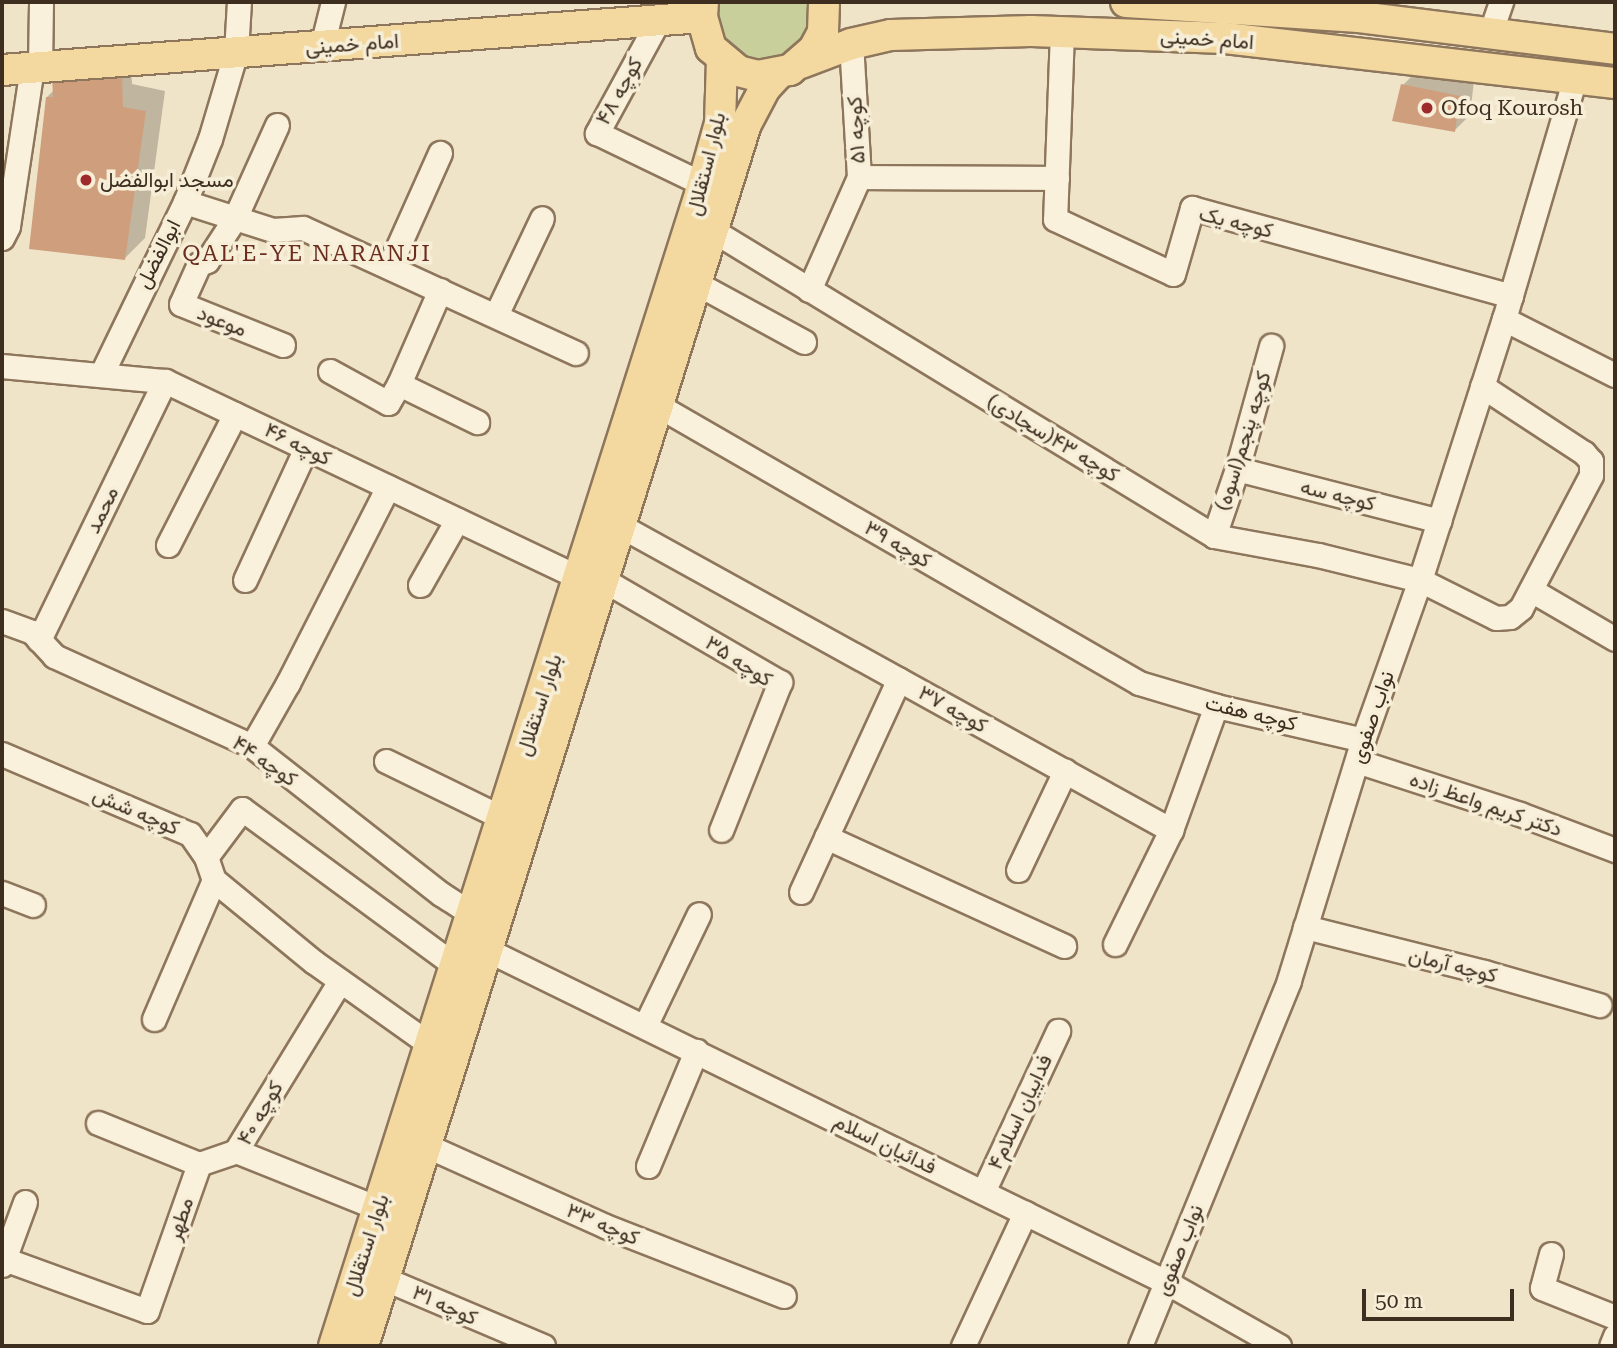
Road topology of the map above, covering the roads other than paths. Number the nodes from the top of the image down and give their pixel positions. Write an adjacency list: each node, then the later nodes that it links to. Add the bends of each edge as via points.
1 (41, 2): 18 (street)
2 (239, 2): 16 (street)
3 (333, 2): 14 (street)
4 (824, 2): 19 (main road, بلوار استقلال, via 823,32 814,50)
5 (1126, 2): 7 (main road, امام خمینی)
6 (1501, 2): 12 (street)
7 (1229, 4): 9 (main road, امام خمینی)
8 (702, 9): 10 (main road, امام خمینی); 17 (main road, via 711,48)
9 (1361, 10): 12 (main road, امام خمینی)
10 (658, 20): 14 (main road, امام خمینی); 27 (street, کوچه ۴۸, via 597,133)
11 (1062, 32): 13 (main road, امام خمینی, via 891,35); 21 (main road, امام خمینی, via 1225,38); 26 (street)
12 (1490, 34): 15 (main road, امام خمینی)
13 (851, 44): 19 (main road, امام خمینی); 25 (street, کوچه ۵۱)
14 (323, 46): 16 (main road, امام خمینی)
15 (1615, 49)
16 (236, 52): 18 (main road, امام خمینی); 28 (street, ابوالفضل, via 211,139)
17 (722, 60): 19 (main road, via 748,73); 27 (main road, بلوار استقلال, via 720,122)
18 (36, 67): 20 (main road, امام خمینی); 32 (street, via 8,226)
19 (789, 69): 31 (main road, بلوار استقلال, via 765,89 746,124)
20 (2, 70)
21 (1575, 78): 22 (main road, امام خمینی); 37 (street, نواب صفوی)
22 (1615, 83)
23 (276, 125): 29 (street)
24 (440, 153): 33 (street)
25 (859, 177): 26 (street); 36 (street, کوچه ۵۱)
26 (1057, 178): 37 (street, کوچه یک, via 1055,219 1173,274 1192,208)
27 (703, 184): 62 (main road, بلوار استقلال)
28 (185, 202): 29 (street); 46 (street, ابوالفضل)
29 (235, 218): 33 (street, via 273,230 303,228); 41 (street, موعود, via 207,261 199,264 181,304)
30 (542, 218): 38 (street)
31 (712, 230): 34 (main road, بلوار استقلال); 36 (street, کوچه ۴۳(سجادی))
32 (2, 237)
33 (389, 267): 35 (street)
34 (696, 283): 40 (street); 51 (main road, بلوار استقلال)
35 (440, 290): 38 (street); 49 (street)
36 (809, 290): 60 (street, کوچه ۴۳(سجادی))
37 (1511, 296): 39 (street, نواب صفوی)
38 (496, 315): 43 (street)
39 (1504, 319): 47 (street); 50 (street, نواب صفوی)
40 (804, 342)
41 (283, 345)
42 (1271, 346): 55 (street, کوچه پنجم(اسوه))
43 (576, 352)
44 (2, 366): 46 (street, کوچه ۴۶)
45 (330, 371): 49 (street, via 388,403)
46 (102, 374): 48 (street, کوچه ۴۶)
47 (1615, 375)
48 (165, 381): 52 (street, کوچه ۴۶); 69 (street, محمد)
49 (399, 384): 53 (street)
50 (1482, 386): 58 (street, نواب صفوی); 66 (street, via 1591,461 1591,475)
51 (657, 405): 59 (main road, بلوار استقلال); 71 (street, کوچه ۳۹)
52 (235, 414): 54 (street, کوچه ۴۶); 61 (street)
53 (477, 422)
54 (306, 448): 56 (street, کوچه ۴۶); 63 (street)
55 (1237, 469): 58 (street, کوچه سه); 60 (street, کوچه پنجم(اسوه))
56 (388, 487): 57 (street, کوچه ۴۶); 73 (street)
57 (457, 520): 62 (street, کوچه ۴۶); 65 (street)
58 (1439, 521): 64 (street, نواب صفوی)
59 (619, 525): 62 (main road, بلوار استقلال); 70 (street, کوچه ۳۷)
60 (1214, 536): 64 (street, کوچه ۴۳(سجادی))
61 (169, 545)
62 (590, 578): 78 (main road, بلوار استقلال); 79 (street, کوچه ۳۵, via 780,682); 91 (main road, بلوار استقلال)
63 (244, 580)
64 (1420, 580): 66 (street, کوچه ۴۳(سجادی), via 1496,618 1510,617); 74 (street, نواب صفوی)
65 (420, 586)
66 (1531, 590): 68 (street)
67 (2, 621): 69 (street, کوچه ۴۴, via 32,632)
68 (1615, 639)
69 (39, 640): 73 (street, کوچه ۴۴, via 54,656)
70 (899, 680): 77 (street, کوچه ۳۷); 81 (street)
71 (1139, 682): 72 (street, کوچه هفت)
72 (1216, 706): 74 (street, کوچه هفت); 80 (street)
73 (251, 747): 91 (street, کوچه ۴۴, via 441,894)
74 (1360, 751): 82 (street, دکتر کریم واعظ زاده); 90 (street, نواب صفوی)
75 (2, 754): 83 (street, کوچه شش, via 190,834)
76 (386, 761): 78 (street)
77 (1065, 771): 80 (street, کوچه ۳۷); 84 (street)
78 (503, 818): 91 (main road, بلوار استقلال)
79 (721, 830)
80 (1171, 830): 92 (street)
81 (826, 837): 86 (street); 93 (street)
82 (1615, 850)
83 (206, 857): 85 (street, کوچه شش); 91 (street, via 242,809)
84 (1018, 870)
85 (214, 880): 94 (street); 96 (street)
86 (801, 892)
87 (2, 893): 88 (street)
88 (33, 905)
89 (699, 914): 97 (street)
90 (1305, 928): 95 (street, کوچه آرمان); 113 (street, نواب صفوی, via 1289,980)
91 (470, 942): 97 (street, فدائیان اسلام); 99 (main road, بلوار استقلال); 102 (main road, بلوار استقلال)
92 (1115, 944)
93 (1064, 946)
94 (340, 981): 99 (street); 103 (street, کوچه ۴۰)
95 (1599, 1005)
96 (154, 1019)
97 (645, 1026): 100 (street, فدائیان اسلام)
98 (1058, 1031): 106 (street, فداییان اسلام۴)
99 (430, 1045): 108 (main road, بلوار استقلال)
100 (696, 1051): 105 (street); 106 (street, فدائیان اسلام)
101 (98, 1123): 104 (street)
102 (425, 1145): 112 (main road, بلوار استقلال); 114 (street, کوچه ۳۳, via 605,1226)
103 (236, 1151): 104 (street); 108 (street, کوچه ۴۰)
104 (199, 1164): 111 (street, مطهر, via 147,1311)
105 (648, 1166)
106 (983, 1192): 109 (street, فدائیان اسلام)
107 (25, 1202): 111 (street)
108 (379, 1208): 117 (main road, بلوار استقلال)
109 (1025, 1213): 113 (street, فدائیان اسلام); 120 (street)
110 (1551, 1254): 115 (street, via 1542,1288)
111 (3, 1262)
112 (385, 1279): 118 (main road, بلوار استقلال); 119 (street, کوچه ۳۱)
113 (1166, 1282): 121 (street, نواب صفوی); 122 (street, فدائیان اسلام)
114 (784, 1296)
115 (1615, 1317)
116 (1615, 1336): 123 (street)
117 (334, 1346)
118 (363, 1346)
119 (543, 1346)
120 (963, 1346)
121 (1140, 1346)
122 (1279, 1346)
123 (1611, 1346)

